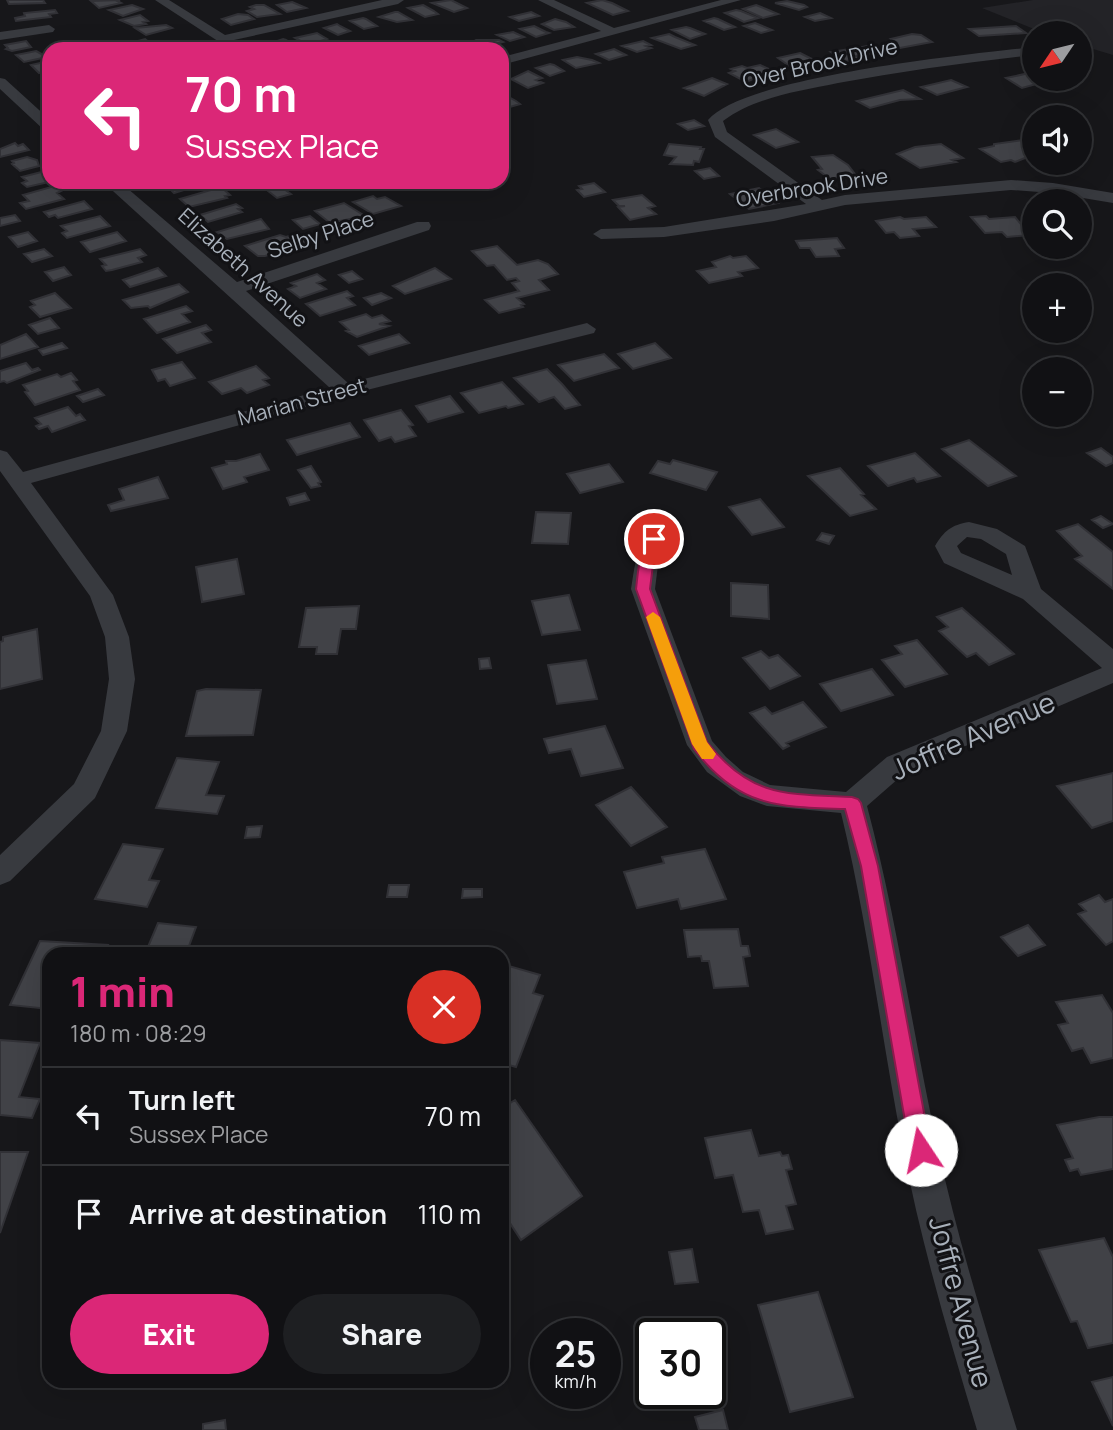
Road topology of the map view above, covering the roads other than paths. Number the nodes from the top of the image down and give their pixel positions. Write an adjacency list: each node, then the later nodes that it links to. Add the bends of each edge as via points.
1 (161, 0): 8 (street)
2 (398, 0): 8 (street)
3 (544, 0): 6 (street)
4 (735, 0): 6 (street)
5 (49, 29): 7 (street)
6 (613, 32): 11 (street)
7 (0, 36)
8 (223, 39): 9 (street)
9 (228, 42)
10 (1022, 52): 16 (street, Over Brook Drive, via 876,70 740,102 719,112 715,120 720,134)
11 (509, 59)
12 (0, 82): 13 (street)
13 (42, 121)
14 (119, 189): 19 (street, Elizabeth Avenue)
15 (1113, 198): 16 (street, Overbrook Drive, via 1011,185)
16 (818, 205): 18 (street, Overbrook Drive, via 664,232)
17 (423, 226): 19 (street, Selby Place)
18 (601, 234)
19 (234, 289): 21 (street, Elizabeth Avenue)
20 (587, 329): 21 (street, Marian Street)
21 (344, 390): 23 (street, Marian Street)
22 (0, 456): 23 (street)
23 (18, 480): 29 (street, via 100,595 117,636 122,679 114,732 85,790)
24 (654, 539): 28 (street, via 643,589 708,755 738,784 767,796)
25 (1031, 593): 26 (street)
26 (1113, 663)
27 (1113, 673): 28 (street, Joffre Avenue, via 897,764)
28 (852, 803): 30 (street, Joffre Avenue, via 869,866 921,1150 962,1315)
29 (0, 873)
30 (997, 1430)

